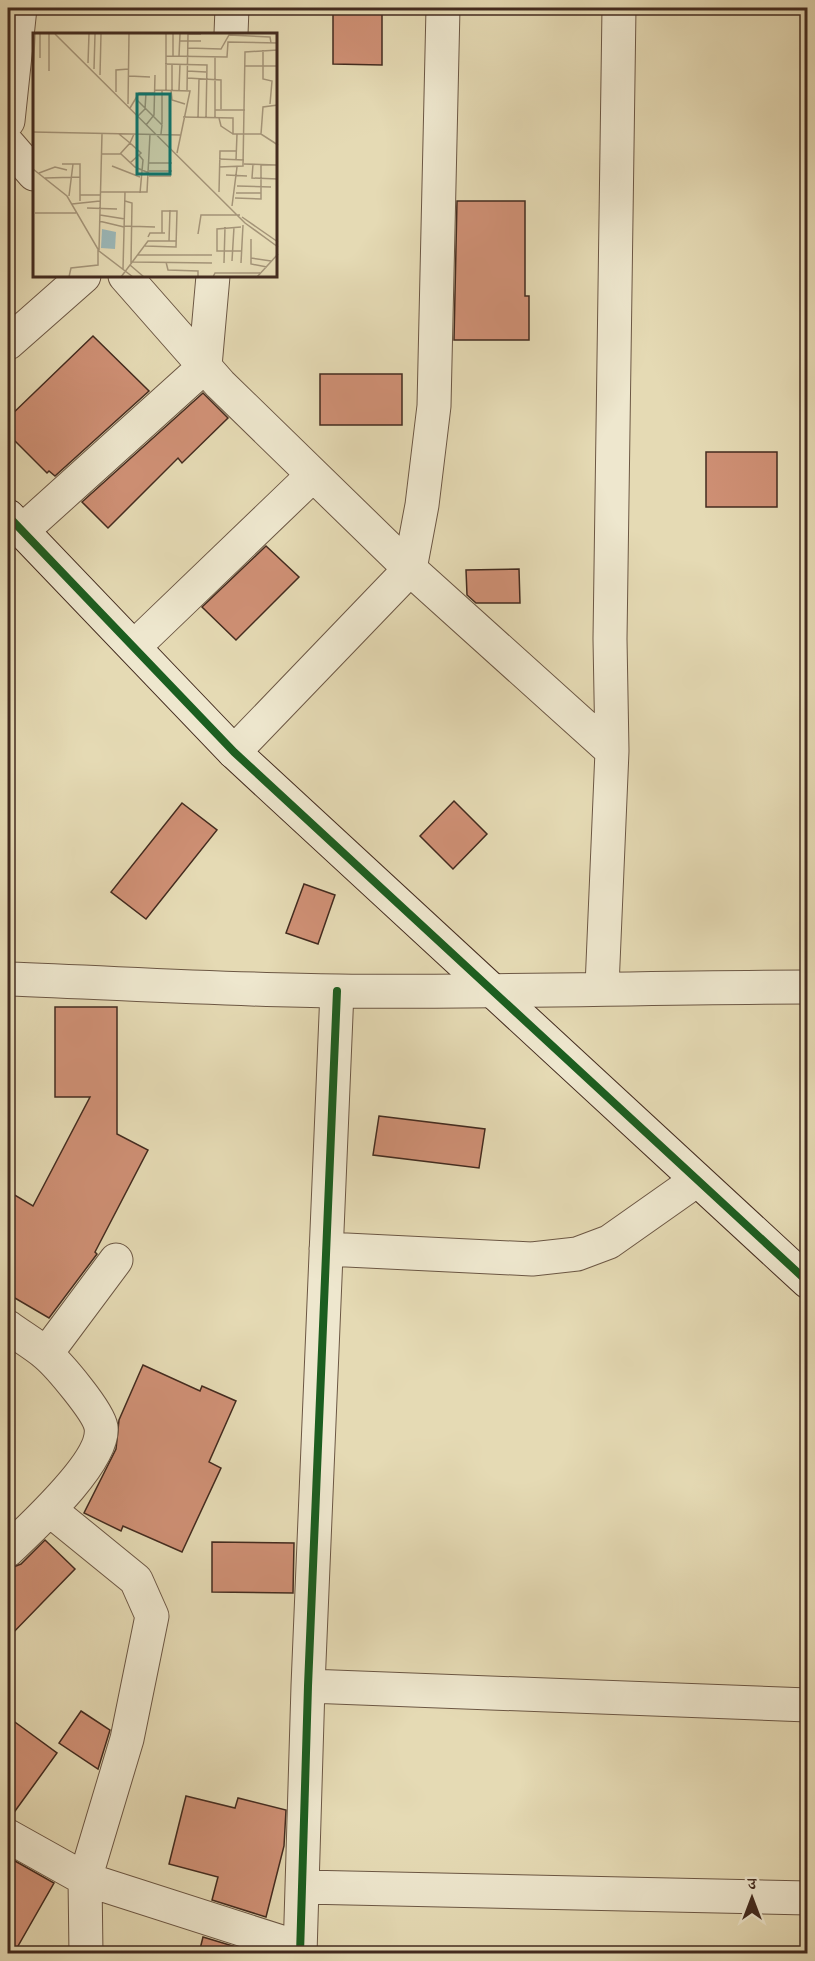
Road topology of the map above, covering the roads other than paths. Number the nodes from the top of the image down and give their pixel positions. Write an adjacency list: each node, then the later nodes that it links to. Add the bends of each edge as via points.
1 (20, 8): 6 (street)
2 (232, 8): 5 (street)
3 (443, 8): 17 (street, via 434,406)
4 (620, 8): 19 (street, via 610,639)
5 (231, 33)
6 (24, 69): 7 (street)
7 (8, 121)
8 (8, 144): 9 (street)
9 (33, 173)
10 (82, 278): 13 (street)
11 (126, 278): 14 (street)
12 (213, 278): 14 (street)
13 (8, 343)
14 (205, 366): 15 (street); 16 (street)
15 (313, 475): 17 (street); 18 (street)
16 (15, 523): 18 (street)
17 (410, 569): 19 (street); 20 (street)
18 (134, 647): 20 (street)
19 (612, 751): 22 (street)
20 (234, 752): 25 (street)
21 (8, 979): 24 (street)
22 (602, 987): 23 (street); 25 (street)
23 (807, 987)
24 (337, 991): 25 (street); 27 (street)
25 (495, 992): 26 (street)
26 (697, 1180): 27 (street, via 609,1242 577,1254 532,1259); 29 (street)
27 (326, 1249): 34 (street)
28 (116, 1260): 31 (street)
29 (807, 1282)
30 (8, 1328): 31 (street)
31 (46, 1354): 32 (street, via 81,1393 101,1426 100,1442 91,1459)
32 (50, 1510): 33 (street); 37 (street, via 136,1580 152,1616 127,1739)
33 (8, 1550)
34 (308, 1686): 35 (street); 38 (street)
35 (807, 1705)
36 (8, 1836): 37 (street)
37 (85, 1879): 40 (street); 41 (street)
38 (303, 1887): 39 (street); 40 (street)
39 (807, 1898)
40 (300, 1951)
41 (86, 1953)

